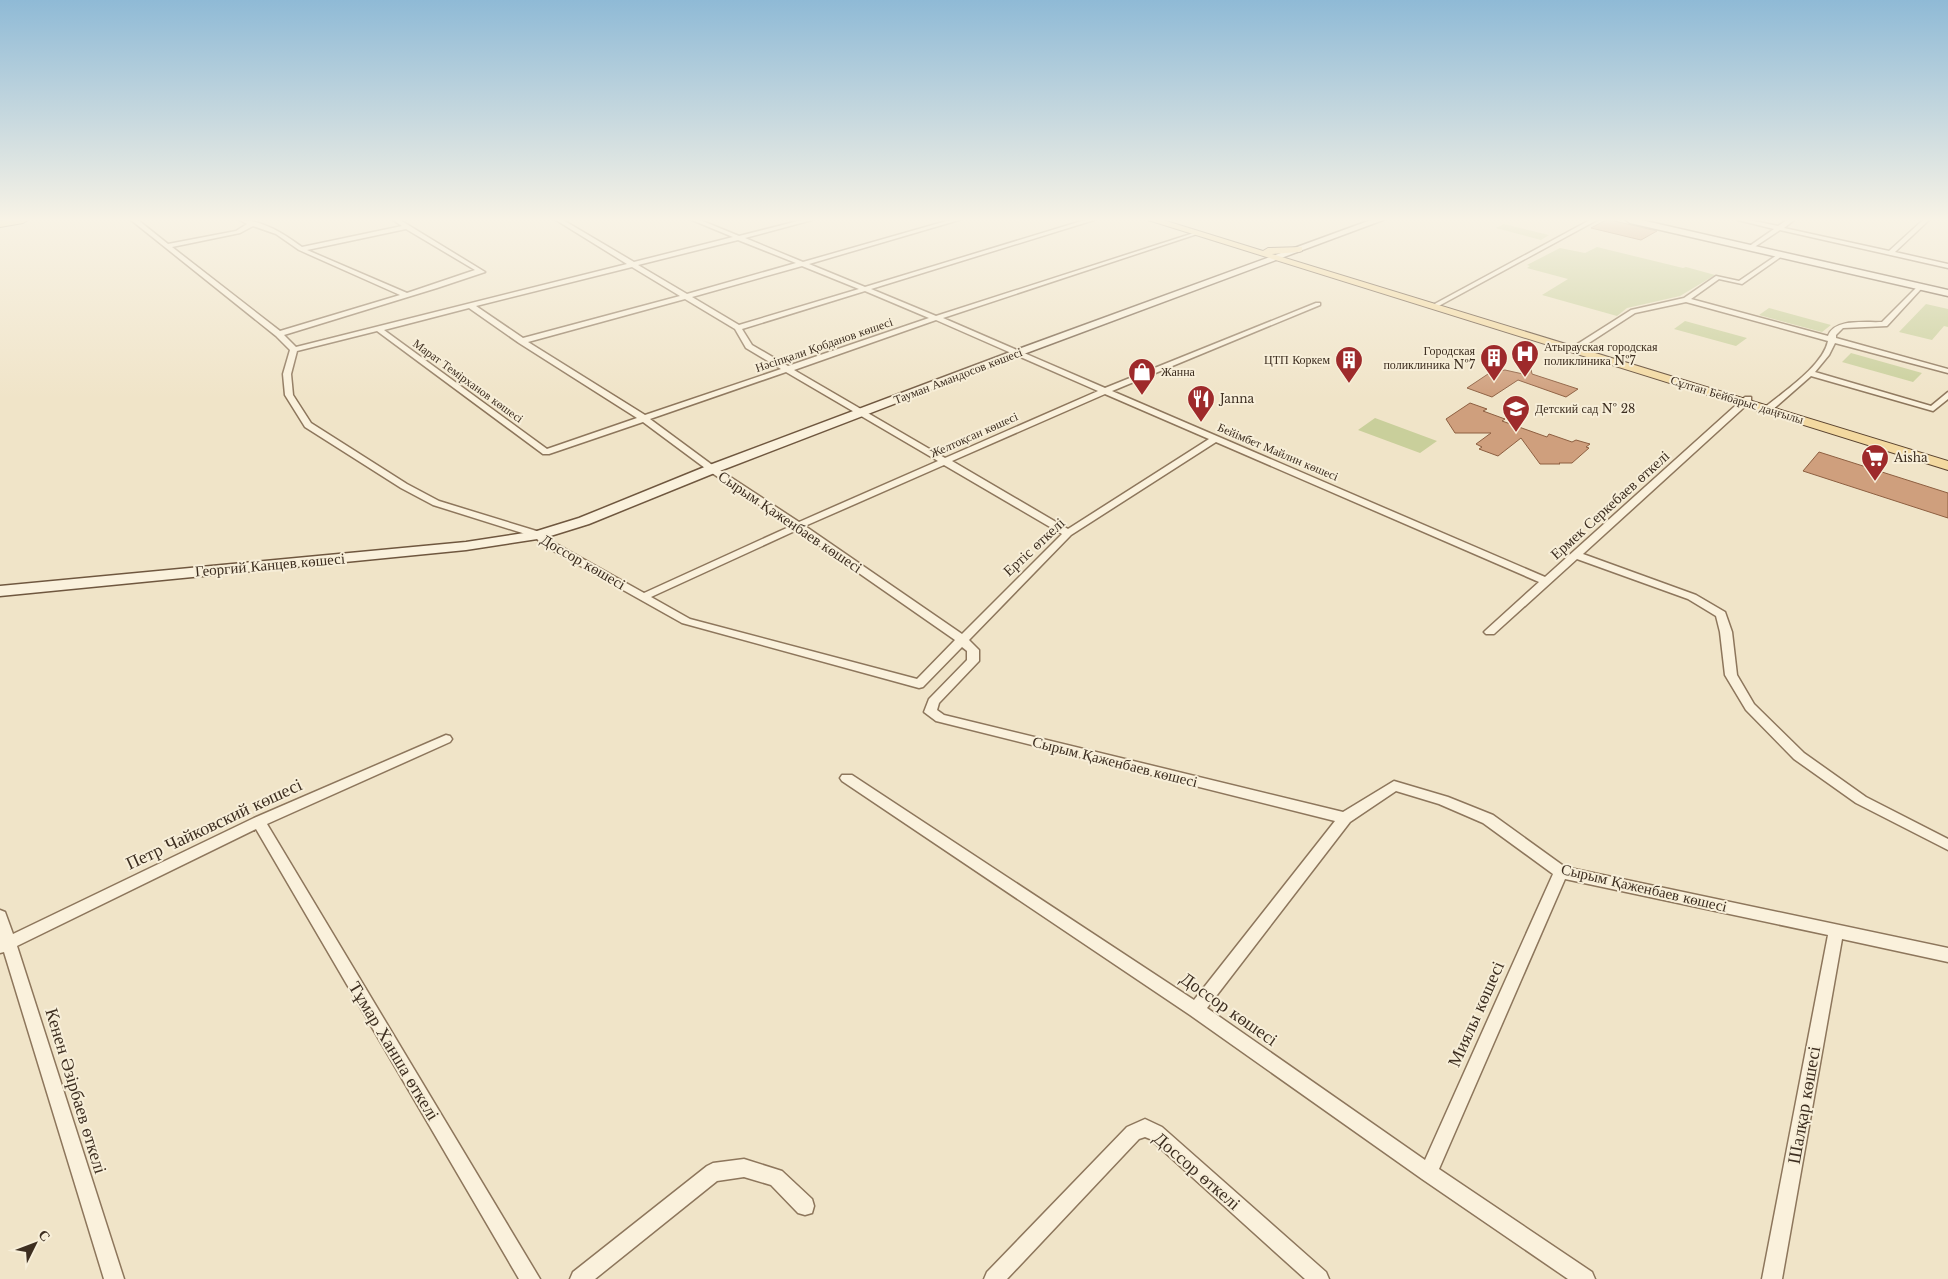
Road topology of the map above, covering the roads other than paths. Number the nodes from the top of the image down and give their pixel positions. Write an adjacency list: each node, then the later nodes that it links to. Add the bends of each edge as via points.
1 (210, 280): 29 (street)
2 (370, 280): 20 (street)
3 (456, 280): 20 (street)
4 (573, 280): 24 (street)
5 (657, 280): 21 (street)
6 (745, 280): 21 (street)
7 (842, 280): 18 (street, Бейімбет Майлин көшесі)
8 (896, 280): 18 (street)
9 (1053, 280): 26 (street, Нәсіпқали Қобданов көшесі)
10 (1198, 280): 34 (main road, Тауман Амандосов көшесі)
11 (1352, 280): 25 (main road, Сұлтан Бейбарыс даңғылы)
12 (1484, 280): 25 (street)
13 (1716, 280): 22 (street)
14 (1725, 280): 15 (street, via 1740,283)
15 (1745, 280)
16 (1889, 280): 17 (main road)
17 (1920, 287): 19 (main road); 30 (street, via 1884,324 1841,326 1832,334)
18 (865, 289): 26 (street, Бейімбет Майлин көшесі); 27 (street)
19 (1948, 294)
20 (405, 295): 29 (street)
21 (686, 297): 27 (street); 31 (street)
22 (1686, 300): 30 (street); 32 (street, via 1633,311)
23 (1318, 304): 38 (street, Желтоқсан көшесі)
24 (470, 305): 28 (street); 31 (street, Сырым Қаженбаев көшесі)
25 (1435, 306): 32 (main road, Сұлтан Бейбарыс даңғылы)
26 (936, 318): 34 (street, Бейімбет Майлин көшесі); 35 (street, Нәсіпқали Қобданов көшесі)
27 (738, 328): 35 (street, via 749,346)
28 (378, 329): 33 (street); 45 (street, Марат Темірханов көшесі)
29 (279, 334): 33 (street)
30 (1834, 340): 36 (street); 37 (street, via 1827,355)
31 (522, 341): 43 (street, Сырым Қаженбаев көшесі)
32 (1574, 348): 40 (main road, Сұлтан Бейбарыс даңғылы)
33 (294, 350): 52 (street, Доссор көшесі, via 287,374 289,396 308,425 436,503)
34 (1017, 353): 38 (street, Бейімбет Майлин көшесі); 42 (main road, Тауман Амандосов көшесі)
35 (787, 369): 42 (street); 43 (street, Нәсіпқали Қобданов көшесі)
36 (1948, 371)
37 (1808, 373): 39 (street, via 1933,409); 41 (street)
38 (1104, 392): 44 (street, Бейімбет Майлин көшесі); 46 (street, Желтоқсан көшесі)
39 (1948, 394)
40 (1746, 401): 41 (main road, Сұлтан Бейбарыс даңғылы); 53 (street, Ермек Серкебаев өткелі)
41 (1769, 408): 47 (main road, Сұлтан Бейбарыс даңғылы); 48 (main road, Сұлтан Бейбарыс даңғылы)
42 (862, 413): 46 (street); 49 (main road, Тауман Амандосов көшесі)
43 (643, 418): 45 (street, Нәсіпқали Қобданов көшесі); 49 (street, Сырым Қаженбаев көшесі)
44 (1214, 439): 51 (street, Ертіс өткелі); 54 (street, Бейімбет Майлин көшесі)
45 (546, 452)
46 (947, 461): 50 (street, Желтоқсан көшесі); 51 (street)
47 (1948, 461)
48 (1948, 466)
49 (712, 469): 50 (street, Сырым Қаженбаев көшесі); 52 (main road, Тауман Амандосов көшесі, via 584,521)
50 (798, 526): 56 (street, Желтоқсан көшесі); 58 (street, Сырым Қаженбаев көшесі)
51 (1068, 533): 58 (street, Ертіс өткелі)
52 (539, 535): 55 (main road, Георгий Канцев көшесі, via 466,546); 56 (street, Доссор көшесі)
53 (1577, 555): 54 (street, Ермек Серкебаев өткелі); 64 (street, via 1692,597 1721,614 1731,675 1750,707 1799,756 1861,800)
54 (1546, 581): 57 (street, Ермек Серкебаев өткелі)
55 (0, 591)
56 (643, 598): 59 (street, Доссор көшесі, via 686,622)
57 (1490, 632)
58 (961, 639): 59 (street, Ертіс өткелі); 62 (street, Сырым Қаженбаев көшесі, via 973,650 973,661 933,702 930,712 940,718)
59 (919, 684)
60 (446, 739): 63 (street, Петр Чайковский көшесі)
61 (847, 778): 70 (street, Доссор көшесі)
62 (1345, 818): 65 (street, Сырым Қаженбаев көшесі, via 1394,786 1488,819); 70 (street)
63 (259, 822): 68 (street, Петр Чайковский көшесі); 74 (street, Тұмар Ханша өткелі)
64 (1948, 845)
65 (1561, 872): 67 (street, Сырым Қаженбаев көшесі); 71 (street, Миялы көшесі)
66 (0, 916): 68 (street, Кенен Әзірбаев өткелі)
67 (1836, 931): 69 (street, Сырым Қаженбаев көшесі); 79 (street, Шалқар көшесі)
68 (4, 945): 73 (street, Кенен Әзірбаев өткелі)
69 (1948, 955)
70 (1196, 1010): 71 (street, Доссор көшесі)
71 (1428, 1173): 78 (street, Доссор көшесі)
72 (805, 1206): 75 (street, via 776,1177 744,1168 713,1172)
73 (114, 1279)
74 (530, 1279)
75 (580, 1279)
76 (994, 1279): 77 (street, Доссор өткелі, via 1133,1133 1145,1128 1156,1133)
77 (1319, 1279)
78 (1585, 1279)
79 (1772, 1279)

